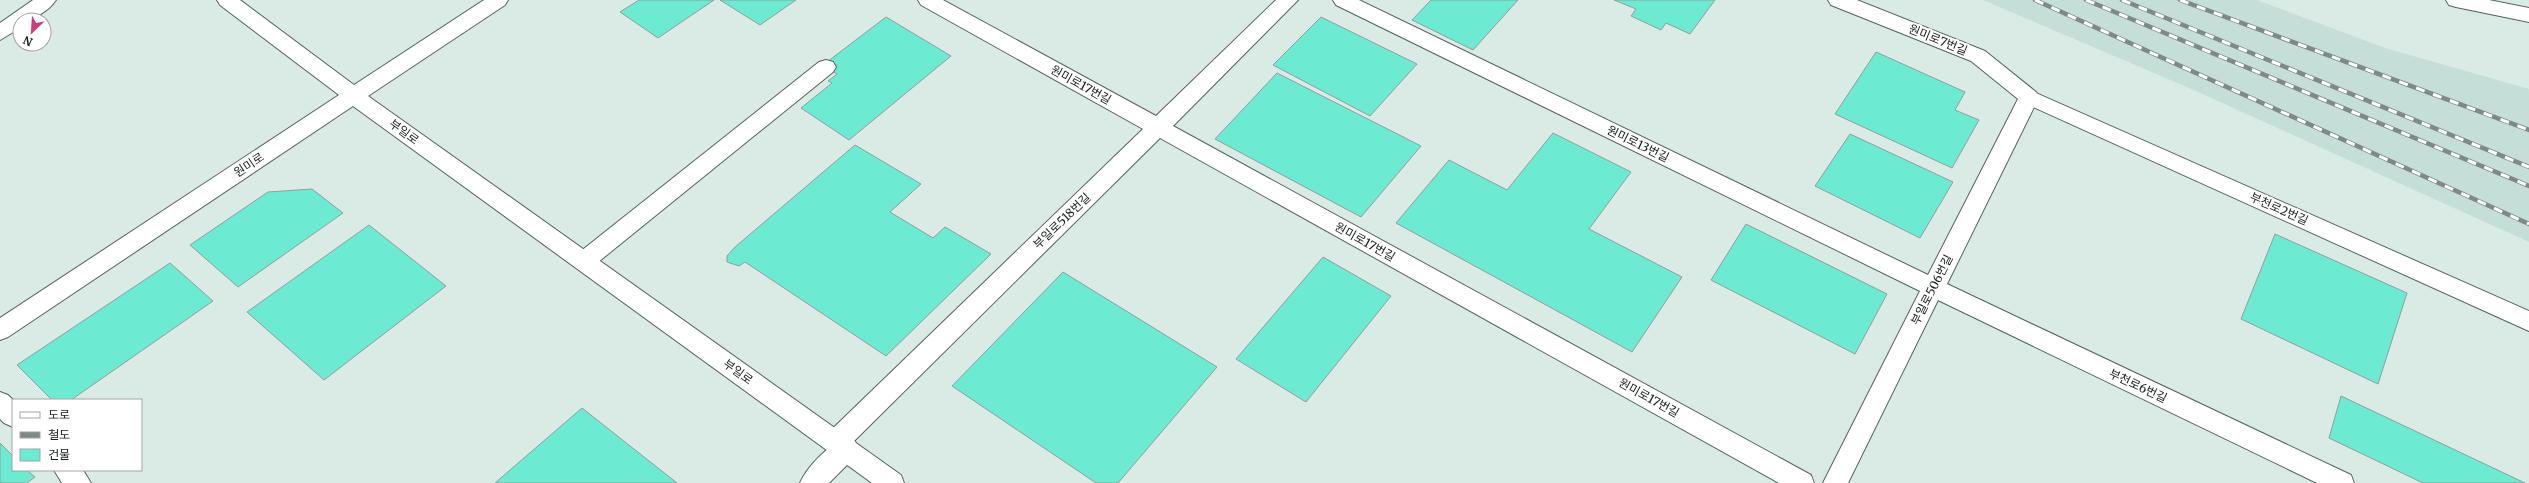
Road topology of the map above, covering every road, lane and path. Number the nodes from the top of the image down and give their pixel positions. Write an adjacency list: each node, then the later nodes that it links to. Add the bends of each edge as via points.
1 (46, 0): 10 (street)
2 (226, 0): 12 (street, 부일로)
3 (498, 0): 12 (street, 원미로)
4 (928, 0): 14 (street, 원미로17번길)
5 (1288, 0): 14 (street, 부일로518번길)
6 (1343, 0): 16 (street, 원미로13번길)
7 (1838, 0): 13 (street, 원미로7번길, via 1978,56)
8 (2456, 0): 9 (street)
9 (2529, 15)
10 (0, 33)
11 (826, 67): 15 (street)
12 (354, 96): 15 (street, 부일로); 18 (street, 원미로)
13 (2029, 97): 16 (street, 부일로506번길); 17 (street, 부천로2번길)
14 (1158, 127): 21 (street, 부일로518번길); 26 (street, 원미로17번길)
15 (584, 261): 21 (street, 부일로)
16 (1934, 288): 27 (street, 부일로506번길); 28 (street, 부천로6번길)
17 (2529, 321)
18 (0, 330)
19 (0, 402): 20 (street)
20 (12, 415)
21 (841, 446): 24 (street, 부일로518번길); 25 (street, 부일로)
22 (67, 471): 23 (street)
23 (79, 483)
24 (812, 483)
25 (892, 483)
26 (1802, 483)
27 (1835, 483)
28 (2342, 483)

